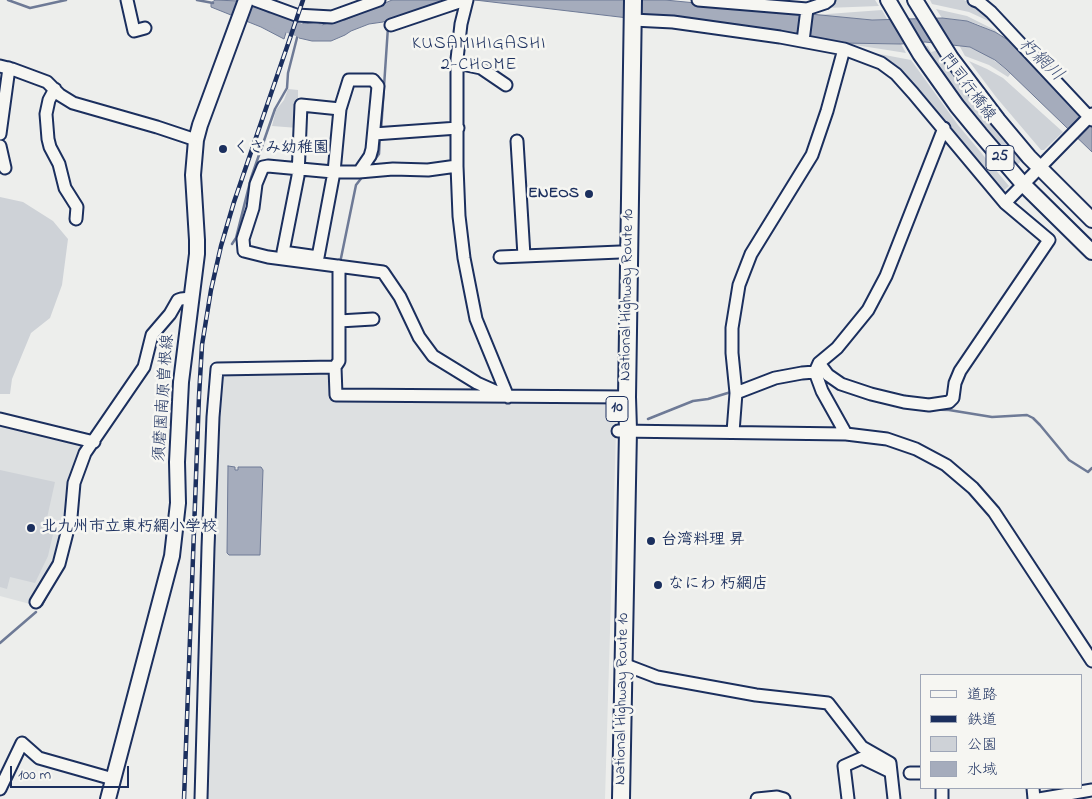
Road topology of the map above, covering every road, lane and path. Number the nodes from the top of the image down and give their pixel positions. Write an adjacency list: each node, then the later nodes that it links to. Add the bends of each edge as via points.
1 (127, 0): 16 (street, via 134,31)
2 (246, 0): 29 (main road, 須磨園南原曽根線)
3 (255, 0): 4 (street, via 296,15 332,17)
4 (379, 0)
5 (466, 0): 15 (street); 19 (street)
6 (624, 0): 14 (highway, National Highway Route 10 / 10)
7 (633, 0): 14 (highway, National Highway Route 10 / 10)
8 (700, 0): 13 (street)
9 (829, 0): 13 (street)
10 (888, 0): 38 (main road, 門司行橋線 / 25, via 920,54 963,113)
11 (915, 0): 34 (main road, 門司行橋線 / 25, via 976,92)
12 (974, 0): 24 (street, via 991,12)
13 (807, 13): 17 (street)
14 (628, 20): 17 (street, via 673,22); 44 (highway, National Highway Route 10 / 10); 56 (highway, National Highway Route 10 / 10)
15 (391, 25)
16 (145, 28)
17 (804, 39): 18 (street)
18 (844, 49): 26 (street, via 881,63 896,74); 54 (street, via 812,155 751,254 739,285 732,328)
19 (457, 63): 21 (street, via 481,68); 25 (street)
20 (4, 67): 22 (street, via 47,82); 27 (street)
21 (506, 85)
22 (54, 89): 29 (street, via 73,103); 40 (street, via 46,114 48,138 65,188 77,207)
23 (340, 109): 28 (street, via 349,80 373,80 378,86); 35 (street, via 301,105); 36 (street)
24 (1091, 117): 34 (street)
25 (458, 128): 28 (street); 32 (street)
26 (944, 128): 39 (street); 53 (street, via 886,276 868,310)
27 (0, 134)
28 (378, 134): 37 (street)
29 (196, 140): 49 (main road, 須磨園南原曽根線, via 193,175 197,240)
30 (517, 141): 46 (street)
31 (0, 146): 33 (street)
32 (457, 166): 37 (street); 55 (street, via 464,258 476,320)
33 (5, 168)
34 (1039, 168): 38 (street); 41 (main road, 門司行橋線 / 25)
35 (298, 169): 36 (street); 42 (street, via 268,166 262,169 256,184); 43 (street)
36 (334, 172): 37 (street); 43 (street, via 318,257)
37 (364, 172)
38 (1023, 184): 39 (street); 45 (main road, 門司行橋線 / 25)
39 (1005, 203): 53 (street, via 1049,240 960,371 949,402 929,405 870,394 841,384)
40 (76, 219)
41 (1092, 220)
42 (244, 251): 43 (street); 48 (street)
43 (283, 252)
44 (620, 252): 46 (street); 56 (highway, National Highway Route 10 / 10)
45 (1092, 252)
46 (524, 256): 47 (street)
47 (500, 257)
48 (339, 266): 51 (street); 55 (street, via 383,272 433,356)
49 (190, 300): 61 (street, via 178,300 152,335 144,367); 66 (main road, 須磨園南原曽根線, via 181,382 178,504 172,556)
50 (373, 319): 51 (street)
51 (339, 321): 52 (street, via 339,361)
52 (334, 367): 55 (street, via 336,395); 70 (street, via 217,369 208,538)
53 (817, 368): 54 (street, via 774,378); 60 (street, via 822,391)
54 (736, 393): 59 (street)
55 (508, 397): 56 (street)
56 (622, 397): 58 (highway, National Highway Route 10 / 10)
57 (0, 419): 61 (street)
58 (623, 430): 59 (street); 64 (highway, National Highway Route 10 / 10); 71 (highway, National Highway Route 10 / 10)
59 (733, 432): 60 (street)
60 (846, 434): 63 (street, via 887,439 916,449 946,465 973,488 994,512)
61 (94, 442): 62 (street, via 74,483 71,517 59,564)
62 (36, 602)
63 (1092, 661)
64 (623, 664): 65 (street, via 657,677 828,703 862,747 890,763); 72 (highway, National Highway Route 10 / 10)
65 (891, 772): 75 (street, via 862,758 844,766); 76 (street)
66 (113, 780): 67 (street, via 39,758 22,744); 69 (main road, 須磨園南原曽根線)
67 (0, 789)
68 (1083, 792): 77 (street)
69 (108, 799)
70 (201, 799)
71 (612, 799)
72 (621, 799)
73 (757, 799): 74 (street)
74 (784, 799)
75 (848, 799)
76 (894, 799)
77 (1038, 799)

